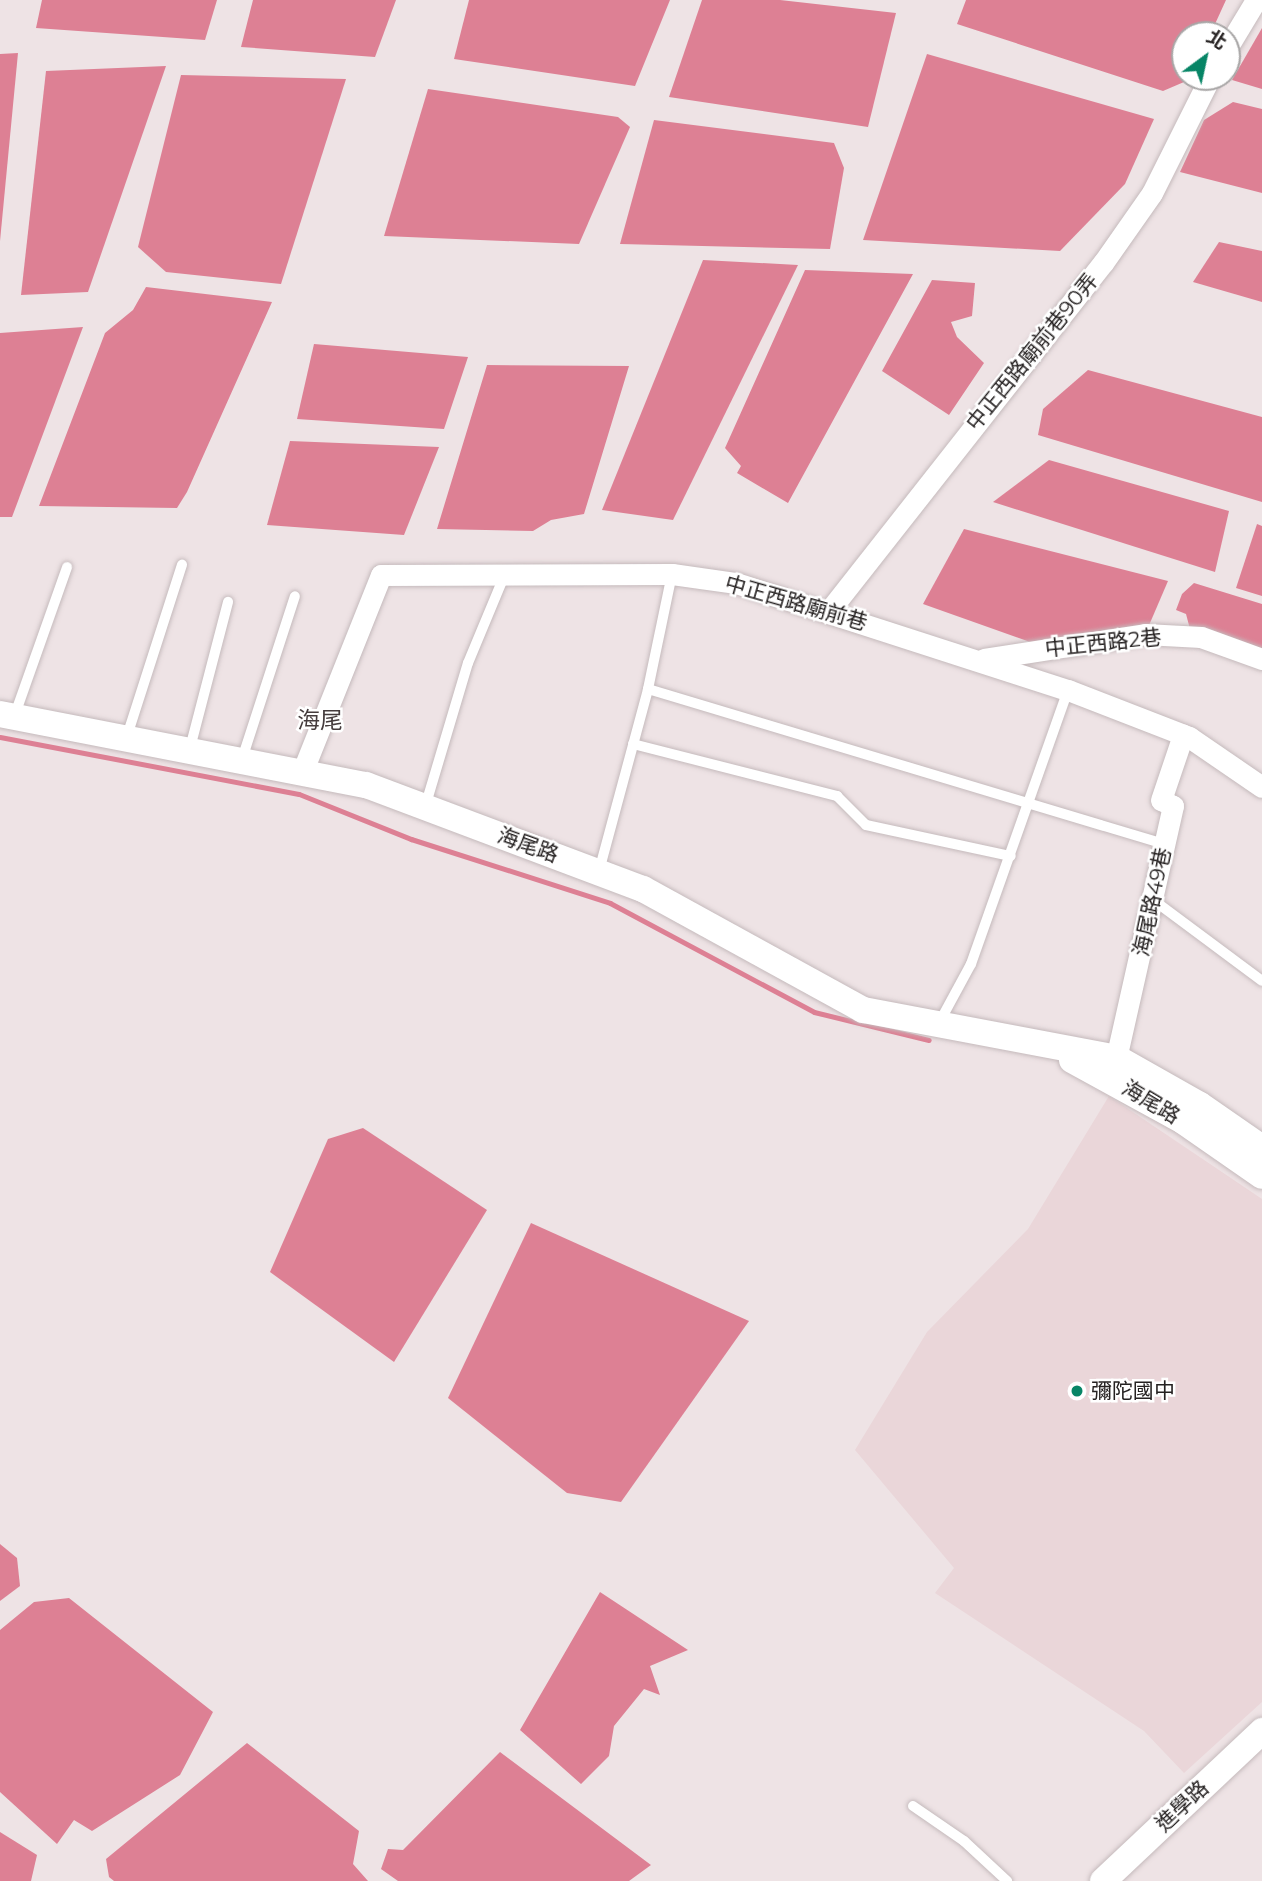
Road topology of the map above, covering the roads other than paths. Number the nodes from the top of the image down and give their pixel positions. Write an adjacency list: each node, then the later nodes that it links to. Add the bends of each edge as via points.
1 (1256, 0): 2 (street)
2 (1241, 25)
3 (1203, 91): 10 (street, 中正西路廟前巷90弄, via 1152,193 1103,263)
4 (182, 565): 17 (lane)
5 (67, 566): 15 (lane)
6 (506, 572): 7 (street, 中正西路廟前巷); 21 (street, 中正西路廟前巷, via 381,575); 24 (lane, via 468,663)
7 (672, 574): 10 (street, 中正西路廟前巷, via 736,583); 13 (lane)
8 (295, 596): 20 (lane)
9 (228, 602): 19 (lane)
10 (829, 611): 11 (street, 中正西路廟前巷)
11 (982, 659): 12 (street, 中正西路2巷, via 1145,635 1201,638); 14 (street, 中正西路廟前巷)
12 (1262, 659)
13 (648, 689): 18 (lane); 23 (lane)
14 (1068, 690): 16 (street, 中正西路廟前巷); 23 (lane)
15 (7, 715): 17 (street, 海尾路)
16 (1183, 735): 22 (street, 中正西路廟前巷); 25 (street, 海尾路49巷, via 1161,800 1173,806)
17 (127, 736): 19 (street, 海尾路)
18 (633, 744): 26 (lane, via 837,796 866,825); 27 (lane)
19 (190, 748): 20 (street, 海尾路)
20 (242, 759): 21 (street, 海尾路)
21 (303, 770): 24 (street, 海尾路)
22 (1262, 787)
23 (1030, 802): 25 (lane, via 1041,810); 26 (lane)
24 (425, 807): 27 (street, 海尾路)
25 (1164, 844): 28 (street, 海尾路49巷)
26 (1010, 856): 30 (lane, via 971,964)
27 (599, 871): 30 (street, 海尾路, via 703,920 863,1010)
28 (1152, 899): 29 (lane); 31 (street, 海尾路49巷)
29 (1262, 981)
30 (938, 1024): 31 (street, 海尾路, via 1032,1042)
31 (1114, 1068): 32 (street, 海尾路, via 1200,1105); 33 (street, 海尾路)
32 (1262, 1148)
33 (1262, 1176)
34 (1262, 1731): 37 (street, 進學路)
35 (913, 1806): 36 (lane, via 964,1841)
36 (1007, 1881)
37 (1103, 1881)

